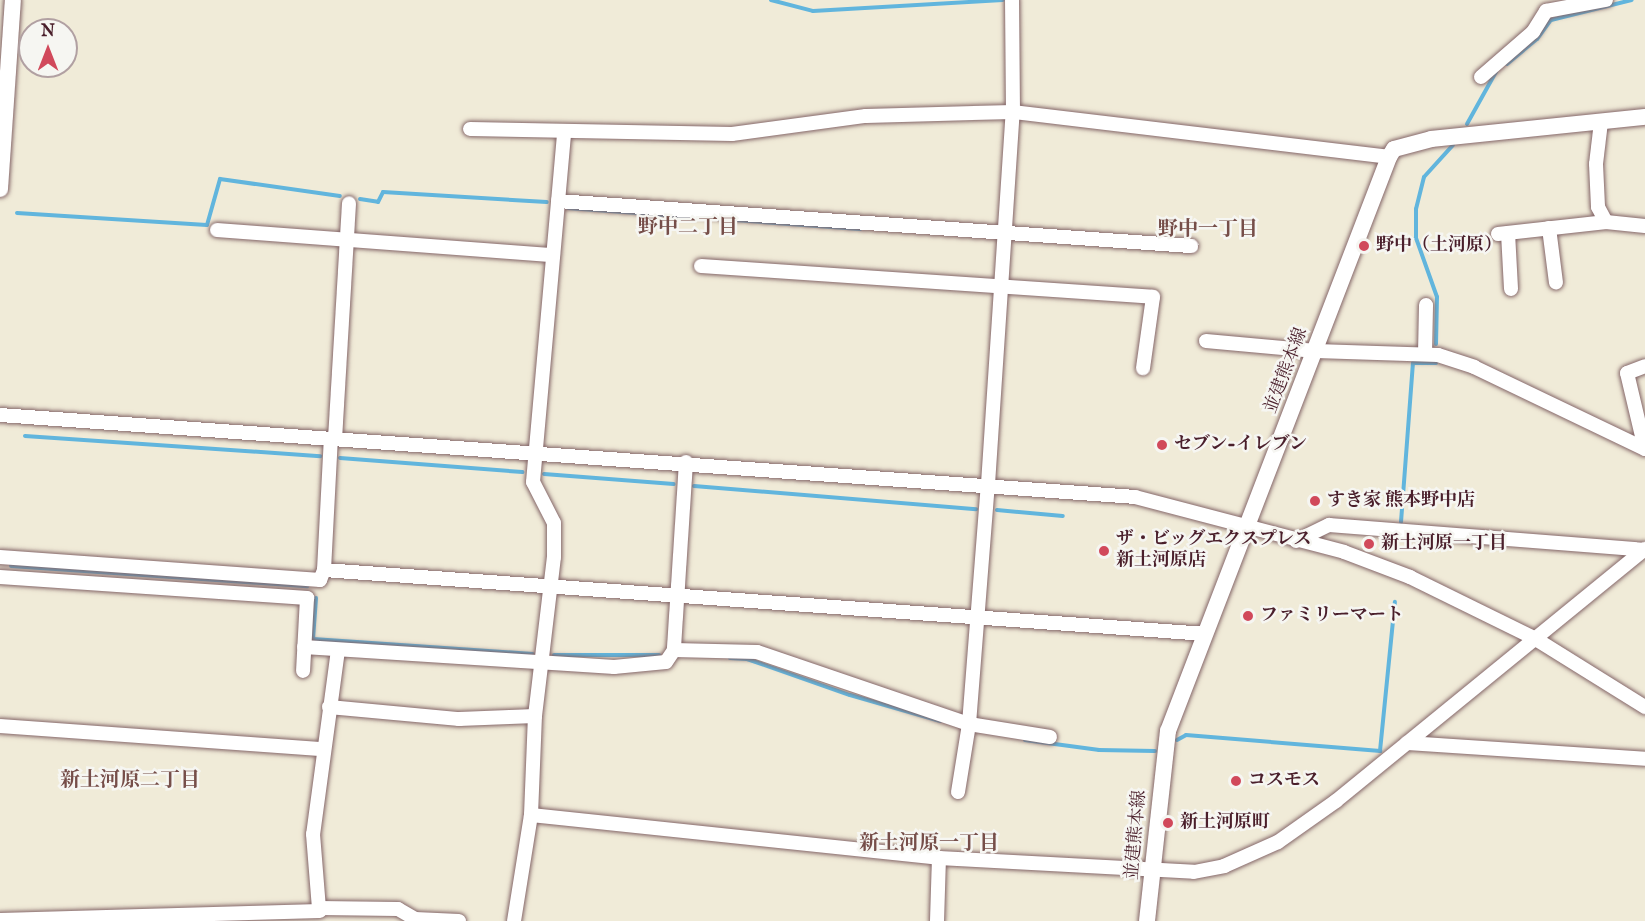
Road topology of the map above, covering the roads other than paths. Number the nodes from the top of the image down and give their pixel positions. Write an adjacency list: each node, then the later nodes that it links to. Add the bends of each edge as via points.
1 (13, 0): 11 (main road)
2 (1012, 0): 5 (street)
3 (1606, 0): 4 (street, via 1546,12 1533,32)
4 (1480, 77)
5 (1012, 112): 9 (street, via 866,116 732,134); 10 (street); 18 (street)
6 (1645, 117): 7 (main road)
7 (1601, 122): 10 (main road, via 1431,139 1394,149); 14 (street, via 1596,164 1598,207)
8 (470, 129): 9 (street)
9 (564, 133): 12 (street)
10 (1389, 157): 28 (main road, 並建熊本線)
11 (0, 189)
12 (558, 201): 18 (street); 21 (street)
13 (349, 203): 19 (street)
14 (1606, 222): 15 (street); 16 (street)
15 (1645, 226)
16 (1549, 228): 23 (street); 25 (street, via 1503,233)
17 (217, 230): 19 (street)
18 (1004, 231): 20 (street); 24 (street)
19 (347, 239): 21 (street); 33 (street)
20 (1191, 246)
21 (553, 255): 35 (street)
22 (701, 266): 24 (street)
23 (1556, 283)
24 (1001, 286): 31 (street, via 1153,297); 37 (street)
25 (1511, 289)
26 (1426, 305): 29 (street)
27 (1206, 341): 28 (street)
28 (1316, 351): 29 (street); 38 (main road, 並建熊本線)
29 (1425, 354): 34 (street, via 1474,368)
30 (1645, 366): 34 (street, via 1627,373)
31 (1143, 368)
32 (0, 415): 33 (street)
33 (333, 439): 35 (street); 43 (street)
34 (1645, 449)
35 (534, 453): 36 (street); 45 (street, via 533,482 554,523)
36 (686, 462): 37 (street); 46 (street)
37 (988, 484): 38 (street, via 1135,497); 48 (street)
38 (1249, 526): 39 (street); 49 (main road, 並建熊本線)
39 (1296, 540): 40 (street, via 1329,525); 50 (street, via 1344,552 1410,577)
40 (1645, 550): 50 (street)
41 (0, 557): 42 (street); 43 (street)
42 (0, 565)
43 (322, 575): 45 (street); 47 (street, via 319,592)
44 (0, 577): 47 (street)
45 (552, 587): 46 (street); 54 (street)
46 (678, 594): 48 (street); 53 (street)
47 (307, 598): 51 (street)
48 (978, 616): 49 (street); 59 (street)
49 (1206, 634): 68 (main road, 並建熊本線, via 1168,730)
50 (1534, 638): 57 (street); 62 (street)
51 (304, 647): 52 (street); 55 (street)
52 (338, 650): 54 (street); 56 (street)
53 (674, 650): 54 (street, via 666,662 614,667); 59 (street, via 756,652)
54 (542, 665): 58 (street)
55 (303, 671)
56 (329, 707): 58 (street, via 459,719); 63 (street)
57 (1645, 707)
58 (535, 716): 66 (street)
59 (969, 724): 61 (street); 65 (street)
60 (0, 726): 63 (street)
61 (1050, 737)
62 (1407, 743): 64 (street); 68 (street, via 1336,801 1254,855 1194,872)
63 (322, 749): 69 (street, via 313,834)
64 (1645, 759)
65 (958, 792)
66 (531, 815): 67 (street); 74 (street)
67 (939, 858): 68 (street); 75 (street)
68 (1156, 870): 76 (main road, 並建熊本線)
69 (320, 911): 70 (street); 73 (street, via 398,909 415,919)
70 (286, 913): 71 (street); 72 (street)
71 (0, 920)
72 (262, 921)
73 (459, 921)
74 (514, 921)
75 (937, 921)
76 (1148, 921)

